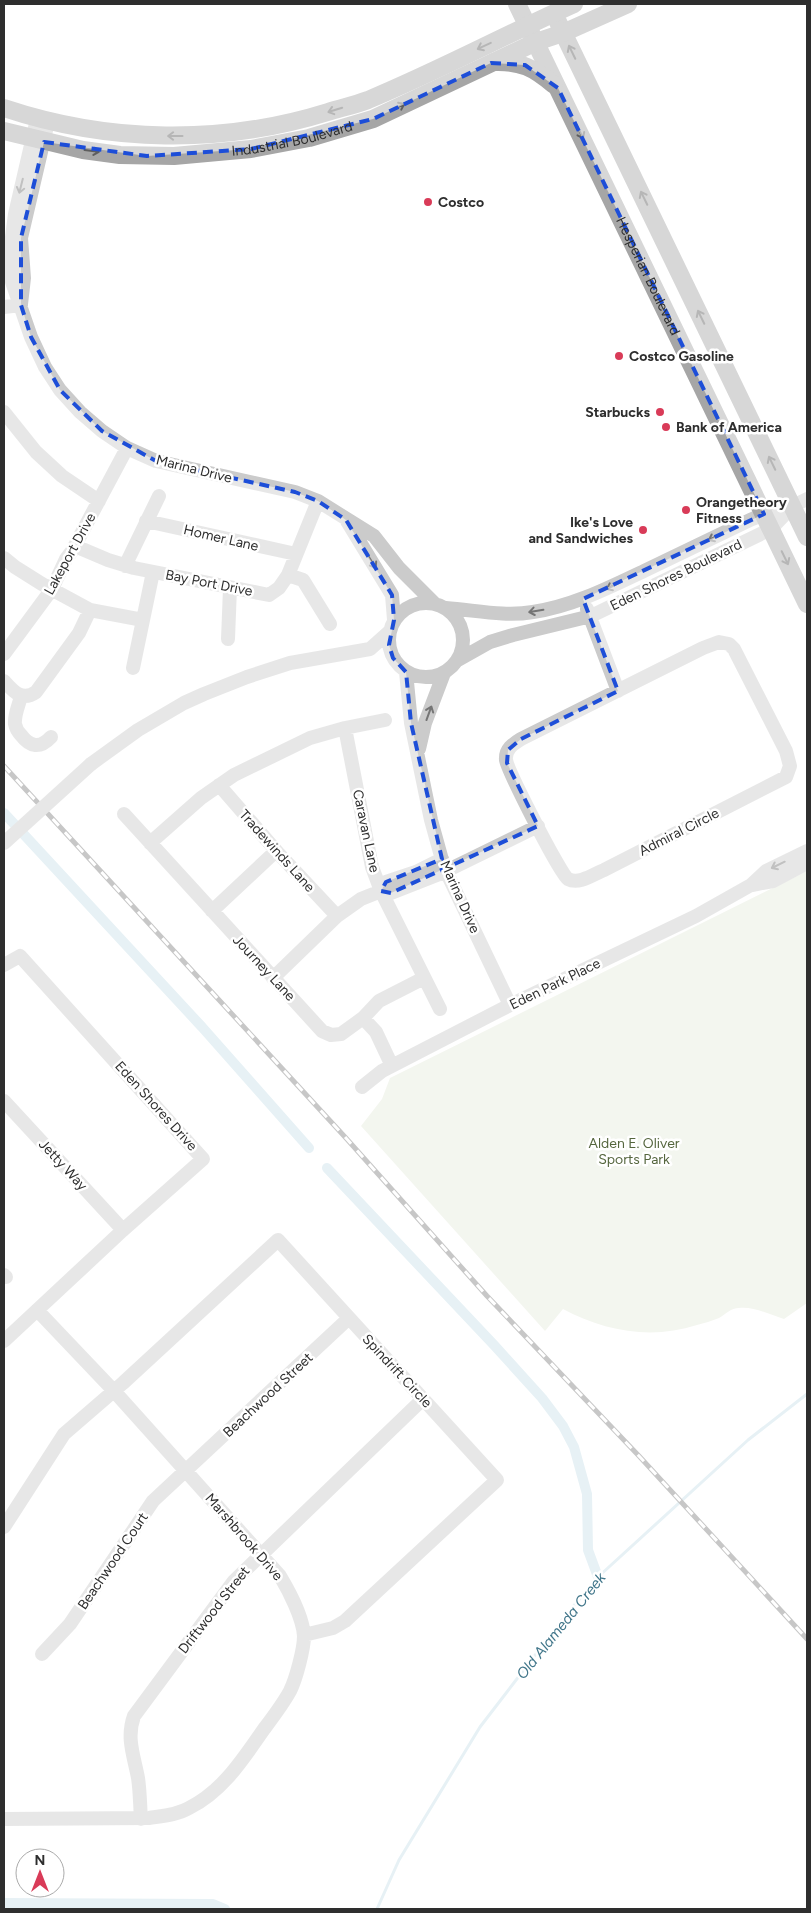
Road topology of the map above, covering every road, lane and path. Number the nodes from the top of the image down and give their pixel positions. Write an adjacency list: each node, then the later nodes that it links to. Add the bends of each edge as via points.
1 (517, 4): 5 (main road, Hesperian Boulevard)
2 (574, 4): 4 (main road, Industrial Boulevard)
3 (628, 4): 6 (main road, Industrial Boulevard)
4 (552, 8): 5 (main road, Industrial Boulevard); 6 (main road)
5 (528, 26): 7 (main road, Hesperian Boulevard); 11 (main road, Industrial Boulevard, one-way to 11, via 366,101 304,120 248,131 198,136 123,134 68,127)
6 (563, 33): 7 (main road, Industrial Boulevard); 21 (main road, one-way to 6)
7 (536, 42): 8 (main road, Industrial Boulevard); 9 (main road, Hesperian Boulevard)
8 (492, 63): 9 (main road, via 525,65); 13 (main road, Industrial Boulevard, one-way to 8, via 82,150 147,156 251,149 309,138 373,119)
9 (558, 88): 24 (main road, Hesperian Boulevard, one-way to 24)
10 (4, 108): 11 (main road, Industrial Boulevard)
11 (43, 120): 13 (street, Marina Drive)
12 (4, 131): 13 (main road, Industrial Boulevard)
13 (39, 140): 14 (street, Marina Drive, via 22,238 24,278)
14 (21, 305): 15 (street); 17 (street, Marina Drive, via 31,337 60,390 80,412)
15 (4, 307)
16 (4, 412): 19 (street, via 36,452 62,476)
17 (127, 448): 19 (street, Lakeport Drive); 20 (street, Marina Drive, via 156,461 295,492)
18 (159, 496): 23 (street)
19 (99, 501): 26 (street, Lakeport Drive)
20 (318, 501): 22 (street, Marina Drive); 27 (street, Bay Port Drive)
21 (800, 503): 24 (street, Eden Shores Boulevard); 25 (main road)
22 (346, 520): 36 (street, Marina Drive, via 374,536 399,568); 41 (street, Marina Drive, one-way to 41, via 392,595)
23 (146, 521): 27 (street, Homer Lane); 29 (street)
24 (768, 521): 34 (street, Eden Shores Boulevard, one-way to 34); 35 (main road, Hesperian Boulevard, one-way to 35); 38 (street, Eden Shores Boulevard)
25 (807, 537)
26 (75, 546): 29 (street, Bay Port Drive); 33 (street, Lakeport Drive)
27 (296, 554): 31 (street, Bay Port Drive)
28 (4, 558): 33 (street)
29 (125, 566): 30 (street, Bay Port Drive)
30 (153, 572): 32 (street, Bay Port Drive); 39 (street)
31 (288, 574): 32 (street, Bay Port Drive, via 280,588 269,595); 40 (street, via 304,580)
32 (230, 588): 42 (street)
33 (52, 589): 37 (street); 44 (street, Lakeport Drive)
34 (583, 599): 36 (street, Eden Shores Boulevard, one-way to 36, via 532,613 488,613); 38 (street)
35 (807, 604)
36 (440, 606): 41 (street, via 422,603 411,606); 45 (street, via 456,617 462,628 463,648)
37 (90, 610): 39 (street); 51 (street, via 45,681 32,695)
38 (590, 616): 45 (street, Eden Shores Boulevard, via 490,642); 50 (street)
39 (143, 620): 46 (street)
40 (330, 624)
41 (392, 626): 43 (street); 47 (street, via 390,652)
42 (228, 639)
43 (370, 649): 47 (street); 59 (street, bridge, via 290,663 184,703 138,730 92,764)
44 (4, 654)
45 (458, 660): 48 (street)
46 (133, 668)
47 (401, 668): 48 (street, via 425,678); 55 (street, Marina Drive)
48 (444, 673): 55 (street, Marina Drive, one-way to 48, via 425,723)
49 (4, 681): 51 (street)
50 (618, 691): 58 (street, Admiral Circle, via 510,747 507,763); 58 (street, Admiral Circle, via 707,646 719,642 729,644 786,751 790,763 788,773 782,781 577,881 563,875)
51 (21, 696): 54 (street, via 15,721 17,730 33,745 42,744)
52 (385, 720): 53 (street)
53 (345, 728): 56 (street, via 310,738); 66 (street, Caravan Lane, via 372,866)
54 (51, 737)
55 (418, 755): 64 (street, Marina Drive)
56 (219, 785): 60 (street); 61 (street, Tradewinds Lane)
57 (124, 814): 60 (street, Journey Lane)
58 (538, 826): 64 (street)
59 (4, 843)
60 (150, 843): 67 (street, Journey Lane)
61 (276, 851): 67 (street); 68 (street, Tradewinds Lane)
62 (807, 851): 65 (street, Eden Park Place, one-way to 65, via 766,871)
63 (807, 864): 65 (street, Eden Park Place, via 772,880)
64 (444, 865): 66 (street, via 386,882); 72 (street, Marina Drive)
65 (751, 885): 72 (street, Eden Park Place, via 696,916)
66 (381, 891): 68 (street, via 360,899); 71 (street, Caravan Lane)
67 (212, 911): 70 (street, Journey Lane)
68 (336, 916): 70 (street)
69 (4, 966): 78 (street, Eden Shores Drive, via 20,956 203,1159)
70 (273, 978): 74 (street, Journey Lane, via 322,1031 331,1035 341,1034)
71 (424, 978): 73 (street, Caravan Lane); 74 (street, Journey Lane, via 380,1001)
72 (510, 1005): 75 (street, Eden Park Place)
73 (440, 1009)
74 (364, 1018): 75 (street, via 376,1032)
75 (392, 1066): 76 (street, Eden Park Place)
76 (362, 1088)
77 (4, 1101): 78 (street, Jetty Way)
78 (123, 1230): 79 (street, Eden Shores Drive)
79 (37, 1310): 81 (street, Eden Shores Drive); 82 (street, Marshbrook Drive)
80 (349, 1318): 82 (street, Spindrift Circle, via 278,1240); 83 (street, Spindrift Circle); 84 (street, Beachwood Street)
81 (4, 1341)
82 (114, 1391): 84 (street, Marshbrook Drive); 85 (street, via 64,1434)
83 (423, 1399): 86 (street, Driftwood Street); 87 (street, Spindrift Circle, via 497,1480 345,1621 333,1628)
84 (186, 1471): 86 (street, Marshbrook Drive); 88 (street, Beachwood Court, via 153,1501 70,1624)
85 (4, 1527)
86 (260, 1554): 87 (street, Marshbrook Drive, via 280,1576 292,1598); 90 (street, Driftwood Street, via 234,1581 134,1716 130,1743 138,1780)
87 (304, 1635): 90 (street, Marshbrook Drive, via 290,1690 229,1778 188,1809)
88 (42, 1654)
89 (4, 1819): 90 (street, Marshbrook Drive)
90 (141, 1819)

